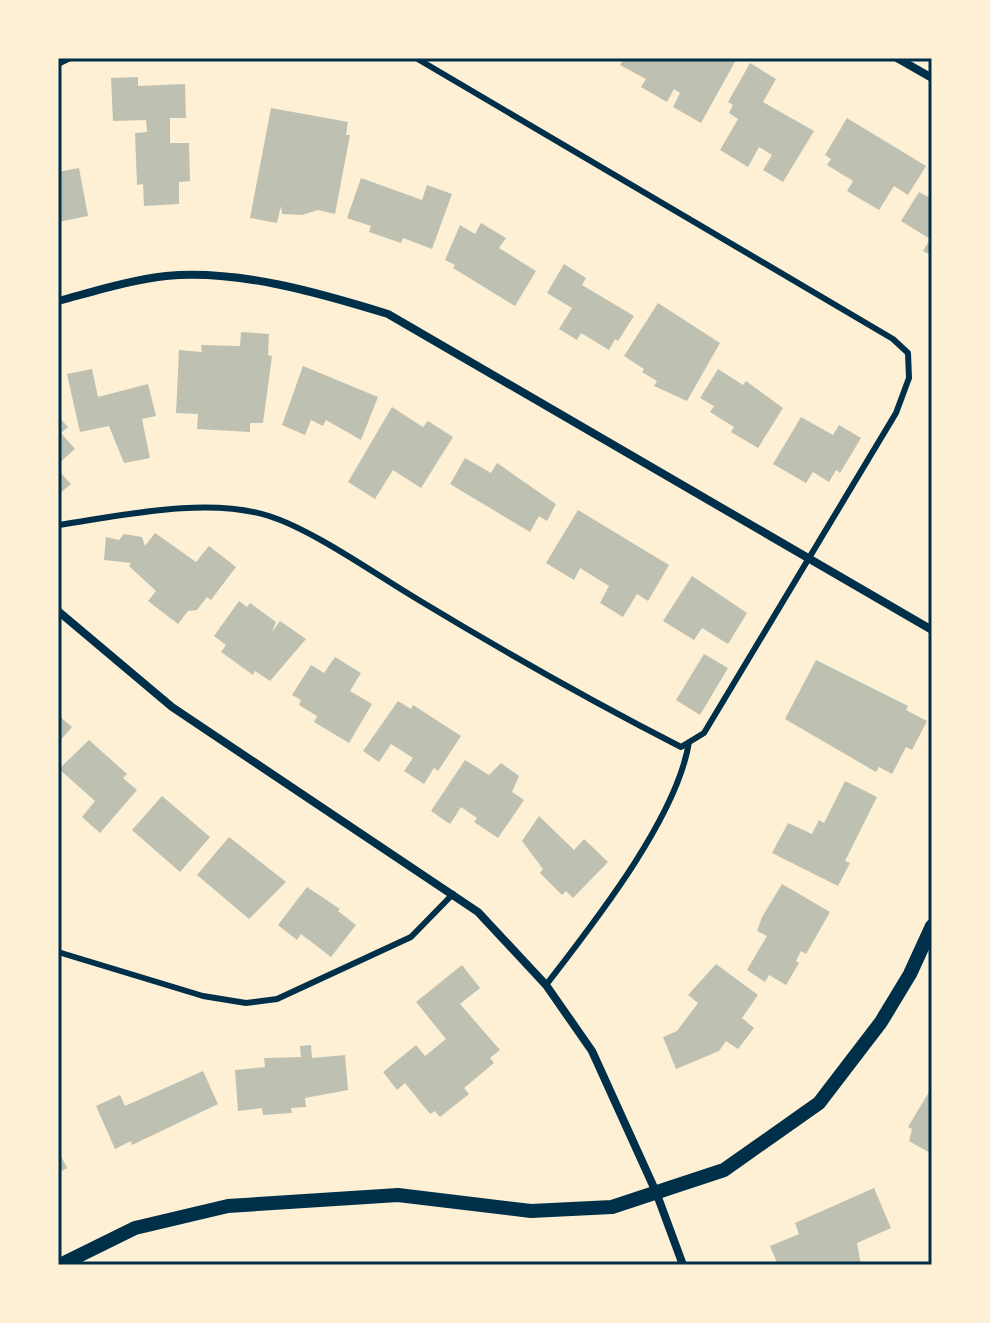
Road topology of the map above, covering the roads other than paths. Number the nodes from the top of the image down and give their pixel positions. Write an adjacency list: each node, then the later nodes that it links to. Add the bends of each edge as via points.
1 (70, 58): 4 (lane)
2 (416, 58): 8 (lane, via 893,339 908,353 909,378 896,413)
3 (897, 58): 5 (street)
4 (58, 64)
5 (932, 78)
6 (58, 301): 8 (street, via 166,276 246,280 313,291 388,314)
7 (58, 525): 11 (lane, via 148,512 233,509 269,516 623,718 681,747)
8 (810, 558): 10 (street); 11 (lane, via 704,733)
9 (58, 611): 12 (street, via 172,707)
10 (932, 630)
11 (689, 742): 15 (lane, via 686,763 651,834)
12 (453, 894): 14 (lane, via 411,937 277,999 246,1003 203,996); 15 (street, via 478,912)
13 (932, 926): 16 (street, via 881,1022 819,1103 724,1170)
14 (58, 952)
15 (546, 985): 16 (street, via 592,1051)
16 (656, 1192): 17 (street, via 612,1207 531,1211 398,1195 228,1206 135,1228); 18 (street)
17 (60, 1265)
18 (683, 1265)

